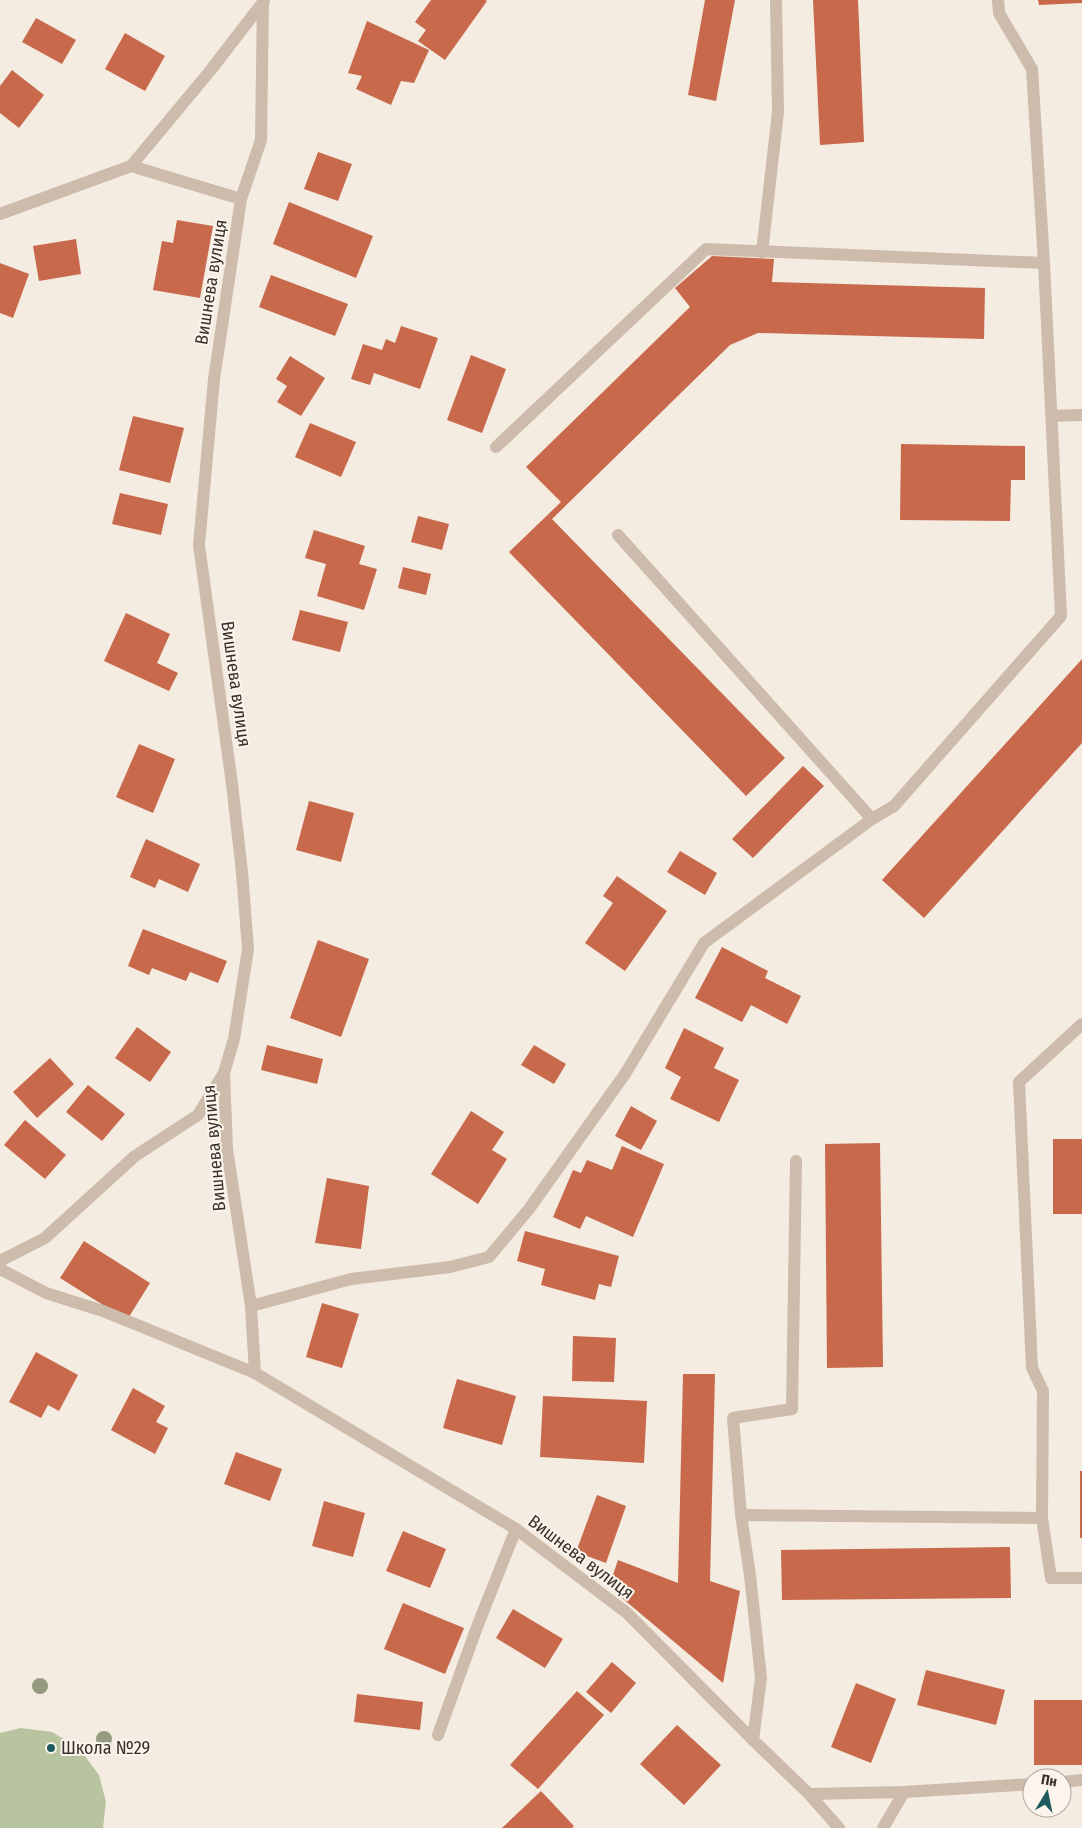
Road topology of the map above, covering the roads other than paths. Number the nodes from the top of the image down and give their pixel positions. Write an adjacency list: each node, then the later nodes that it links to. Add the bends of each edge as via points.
1 (264, 0): 4 (street); 5 (street, Вишнева вулиця, via 261,140)
2 (776, 0): 7 (street, via 778,112)
3 (998, 0): 8 (street, via 999,13 1032,69)
4 (131, 166): 5 (street); 6 (street)
5 (241, 199): 15 (street, Вишнева вулиця, via 214,379 199,545 232,784 248,949 234,1039)
6 (0, 214)
7 (762, 252): 8 (street); 11 (street, via 706,249)
8 (1044, 263): 10 (street)
9 (1082, 415): 10 (street)
10 (1052, 416): 13 (street, via 1061,616 894,806)
11 (496, 446)
12 (618, 535): 13 (street)
13 (872, 819): 19 (street, via 704,943 625,1074 529,1209 489,1257 450,1267 351,1279)
14 (1082, 1024): 22 (street, via 1019,1082 1032,1368 1043,1391)
15 (224, 1073): 17 (street, via 198,1115 136,1156 45,1238); 19 (street, Вишнева вулиця, via 227,1149)
16 (796, 1161): 21 (street, via 792,1409 733,1418)
17 (0, 1261)
18 (0, 1269): 20 (street, Вишнева вулиця, via 46,1293 103,1311)
19 (251, 1306): 20 (street, Вишнева вулиця)
20 (255, 1374): 23 (street, Вишнева вулиця)
21 (741, 1515): 22 (street); 26 (street, via 761,1678)
22 (1042, 1518): 24 (street, via 1051,1578)
23 (516, 1529): 25 (street); 26 (street, Вишнева вулиця, via 627,1613)
24 (1082, 1578)
25 (438, 1735)
26 (753, 1740): 29 (street, Вишнева вулиця)
27 (1022, 1785): 28 (street)
28 (904, 1792): 29 (street); 31 (street)
29 (809, 1794): 30 (street, Вишнева вулиця)
30 (839, 1828)
31 (883, 1828)

